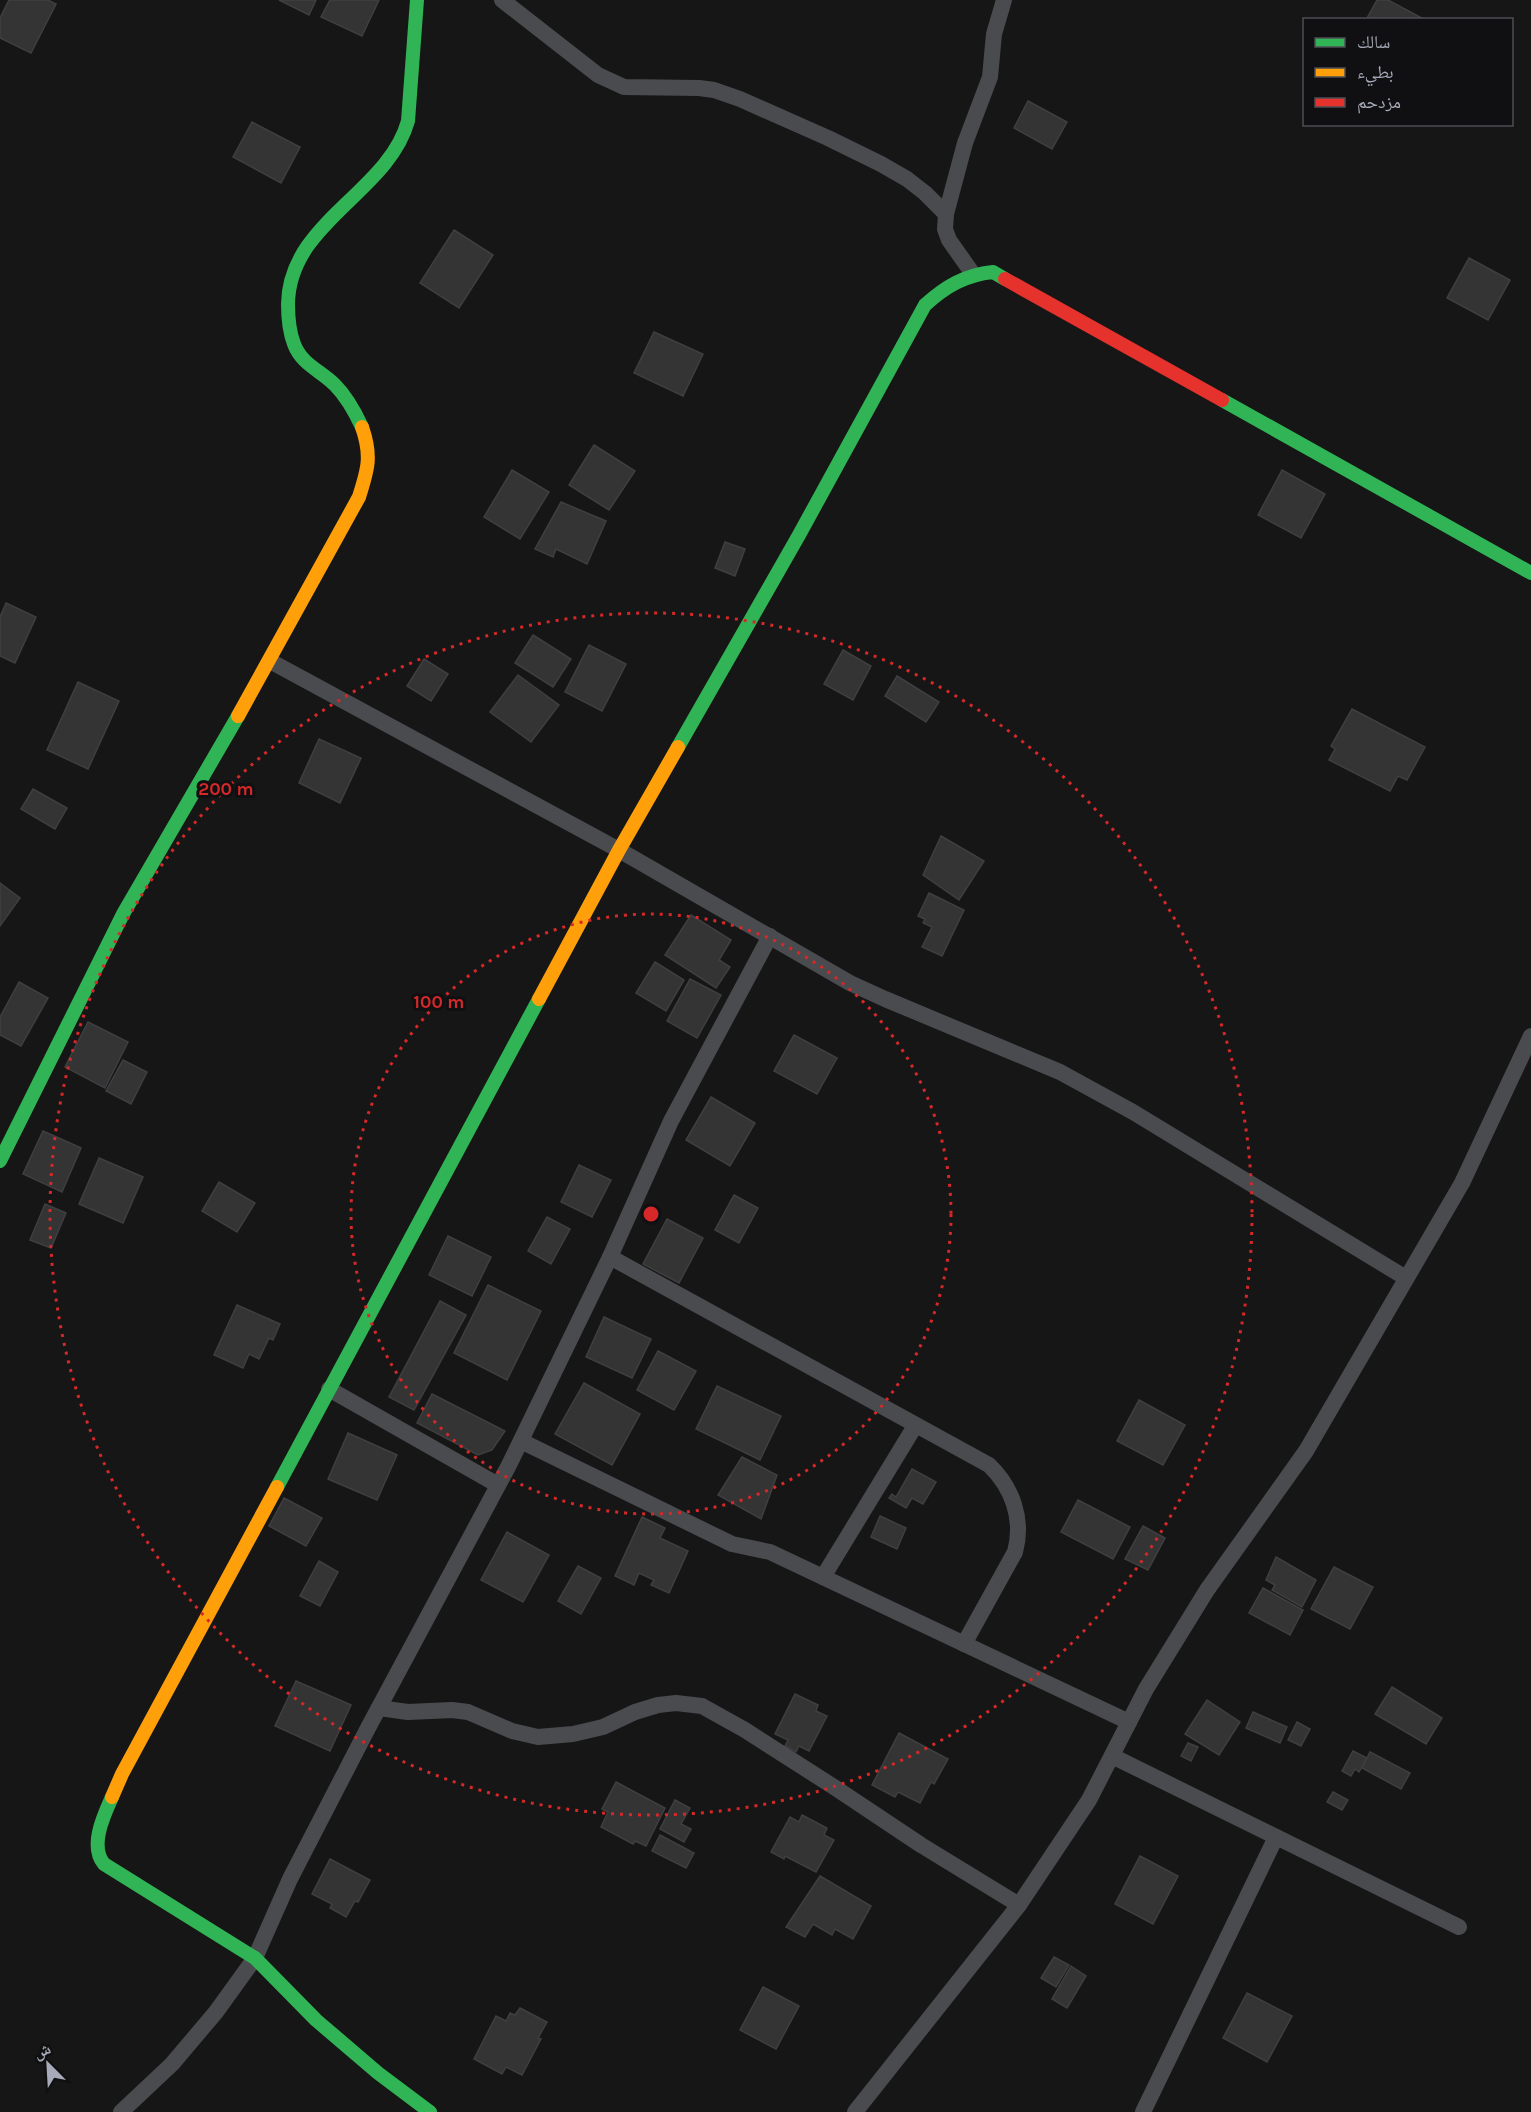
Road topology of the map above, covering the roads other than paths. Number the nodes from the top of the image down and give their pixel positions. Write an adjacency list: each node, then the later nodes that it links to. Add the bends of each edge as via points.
1 (417, 0): 7 (street, via 404,139 304,250 291,278 288,313 295,346 303,360 344,395 364,434 369,458 359,497)
2 (502, 0): 4 (street, via 610,82 624,87 714,90 740,99 890,169 925,193)
3 (1004, 0): 4 (street, via 994,34 990,77 965,143)
4 (945, 214): 5 (street, via 949,240)
5 (973, 274): 6 (street, via 993,273); 8 (street, via 951,283 925,304 799,535)
6 (1531, 573)
7 (270, 661): 8 (street); 11 (street, via 123,914)
8 (619, 850): 9 (street); 14 (street)
9 (770, 936): 12 (street, via 671,1121); 13 (street, via 850,983 1060,1072)
10 (1531, 1036): 13 (street, via 1462,1183)
11 (0, 1161)
12 (610, 1257): 15 (street); 16 (street)
13 (1406, 1278): 21 (street, via 1306,1450 1207,1590)
14 (329, 1389): 17 (street); 26 (street, via 122,1774 97,1846 100,1859 112,1870)
15 (915, 1426): 18 (street); 19 (street, via 989,1465 1001,1477 1018,1517 1015,1552)
16 (521, 1441): 17 (street); 18 (street, via 732,1544 770,1552)
17 (498, 1485): 20 (street)
18 (823, 1577): 19 (street)
19 (964, 1644): 21 (street)
20 (379, 1708): 24 (street, via 468,1712 512,1731 538,1737 603,1727 658,1705 702,1706); 26 (street, via 290,1880)
21 (1129, 1722): 22 (street)
22 (1112, 1756): 23 (street); 24 (street, via 1089,1800)
23 (1276, 1837): 25 (street); 30 (street)
24 (1019, 1905): 29 (street)
25 (1459, 1927)
26 (255, 1958): 27 (street, via 172,2064); 28 (street, via 316,2020)
27 (121, 2112)
28 (430, 2112)
29 (855, 2112)
30 (1143, 2112)

